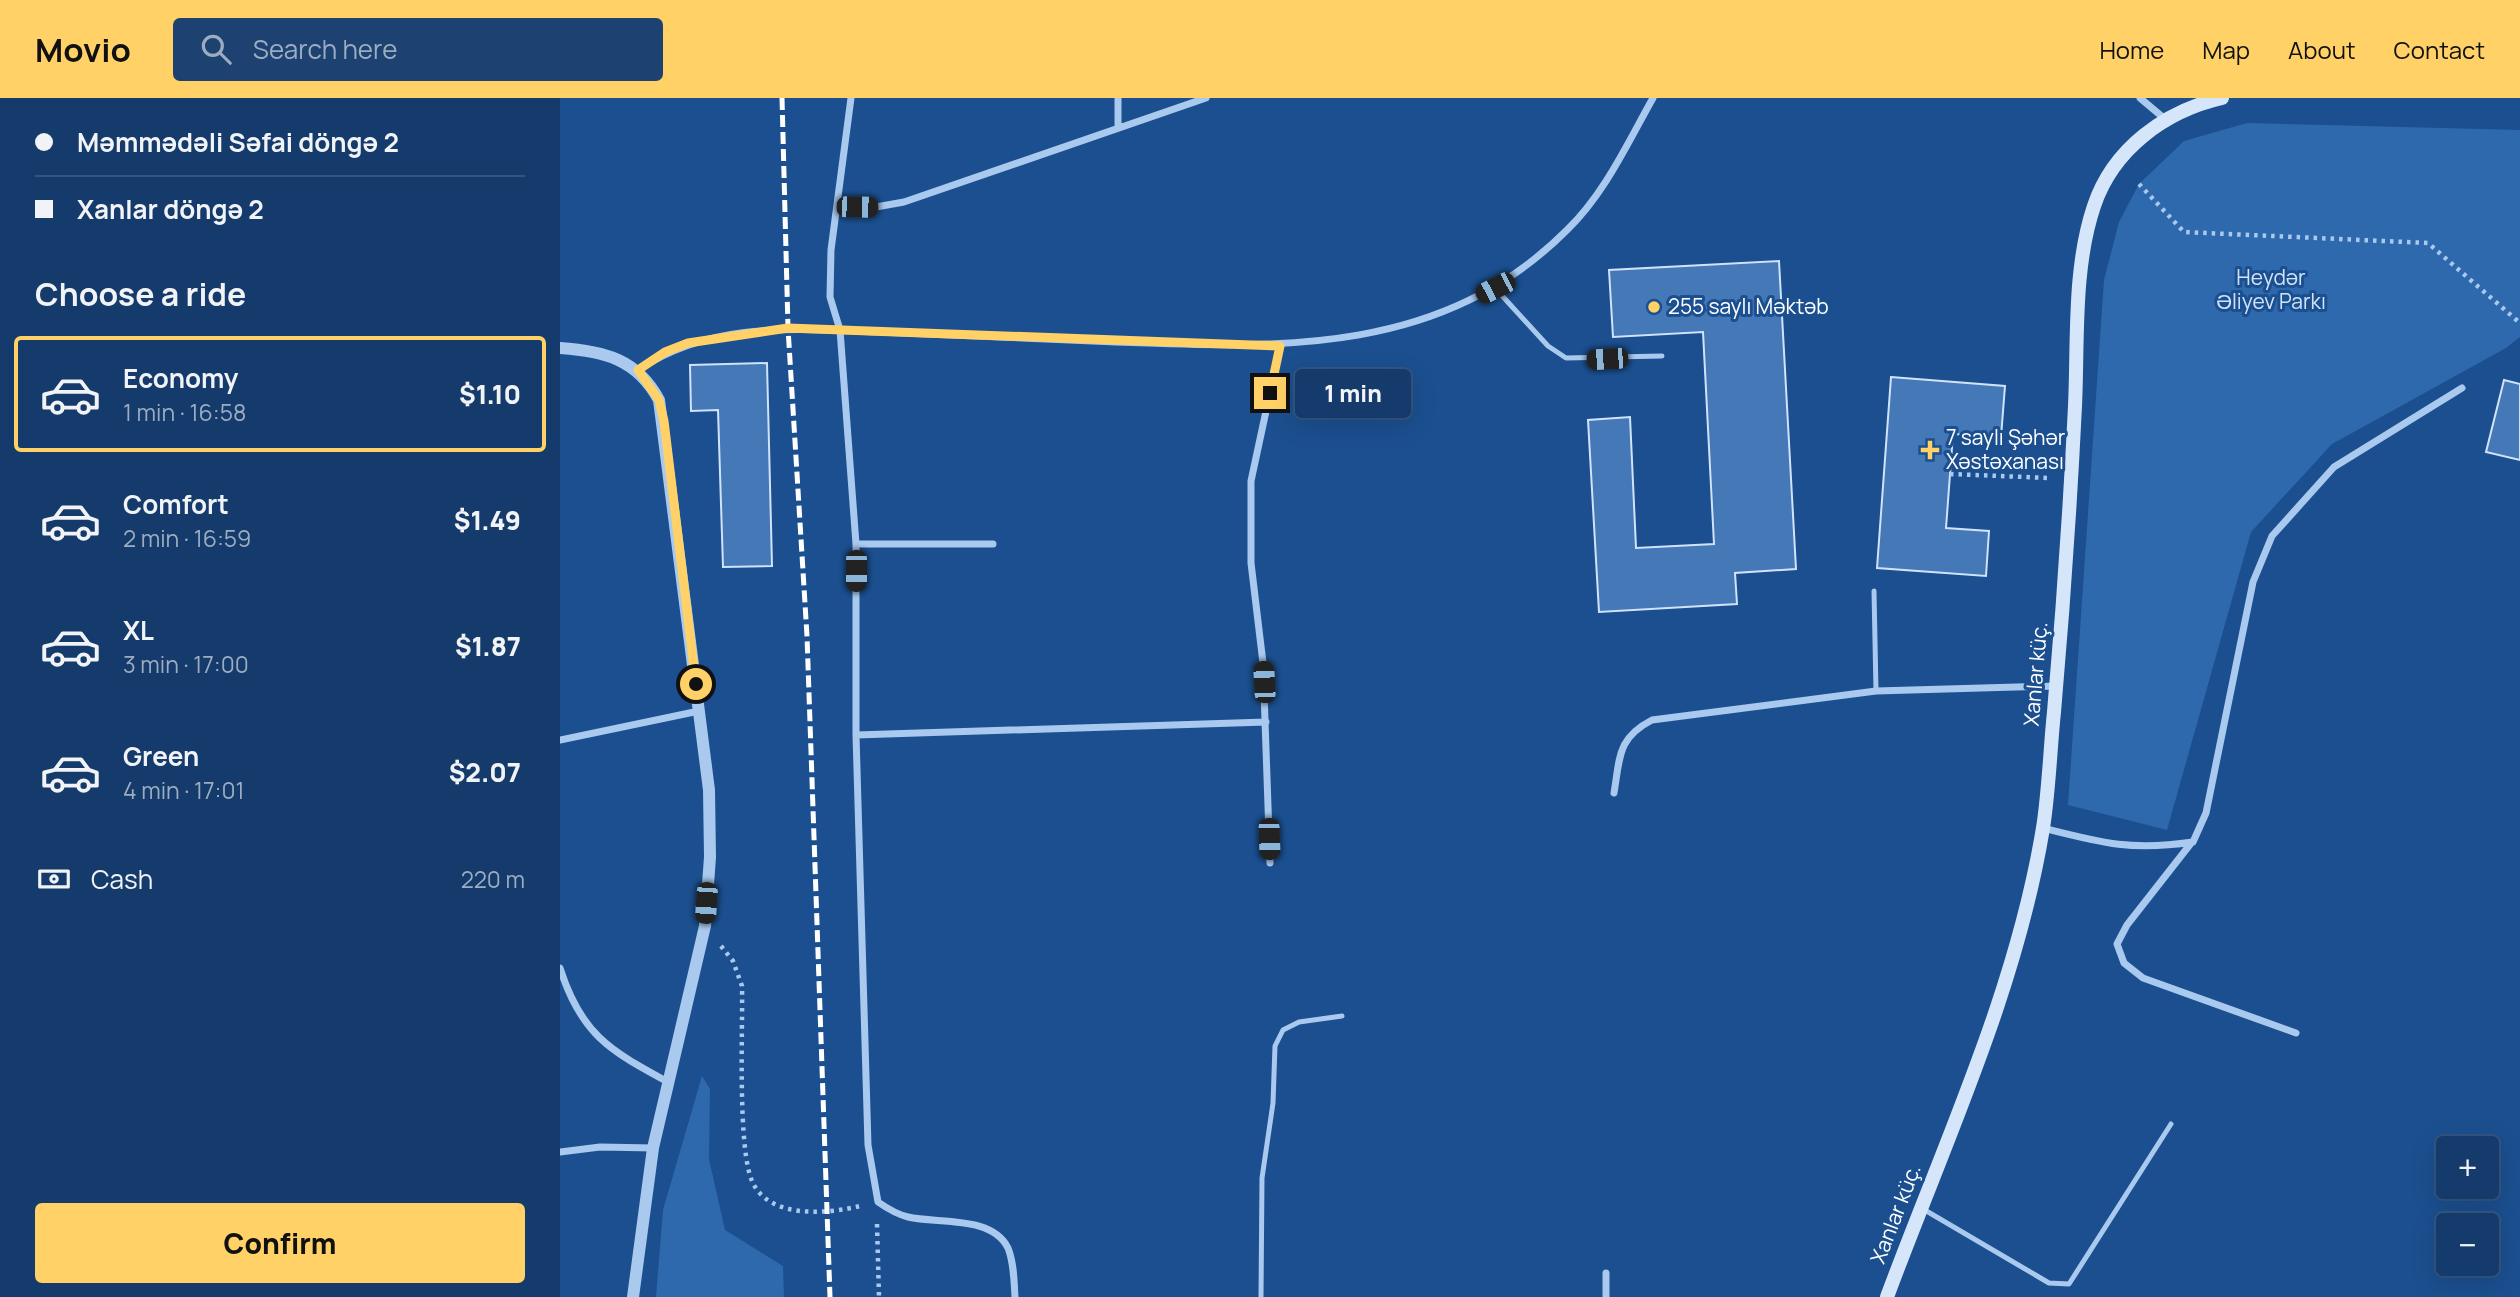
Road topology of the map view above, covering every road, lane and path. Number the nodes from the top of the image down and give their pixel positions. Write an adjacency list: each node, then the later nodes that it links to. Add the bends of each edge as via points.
1 (850, 98): 10 (street)
2 (1118, 98): 8 (street)
3 (1206, 98): 8 (street)
4 (1653, 98): 11 (street, via 1602,189 1568,230)
5 (2140, 98): 7 (street)
6 (2222, 98): 7 (main road, Xanlar küç.)
7 (2165, 119): 20 (main road, Xanlar küç., via 2134,142 2112,170 2095,203 2086,235)
8 (1118, 128): 10 (street, via 904,202)
9 (2139, 184): 12 (path, via 2184,232 2428,243)
10 (838, 206): 13 (street, via 831,250 831,297)
11 (1495, 288): 14 (street, via 1451,311 1368,335); 16 (lane, via 1548,346 1566,358)
12 (2520, 323)
13 (841, 330): 14 (street); 17 (street, via 788,328 700,341 665,352); 21 (street)
14 (1280, 346): 27 (street, via 1251,481 1251,564)
15 (560, 348): 17 (street, via 613,355)
16 (1662, 356)
17 (638, 370): 26 (street, via 659,400 664,421)
18 (2462, 388): 32 (street, via 2333,467 2272,536 2253,582 2206,813)
19 (1950, 474): 20 (path)
20 (2072, 479): 24 (main road, Xanlar küç.)
21 (856, 544): 22 (street); 28 (street)
22 (993, 544)
23 (1874, 591): 25 (lane)
24 (2056, 686): 25 (street); 31 (main road, Xanlar küç.)
25 (1876, 691): 30 (street, via 1652,720 1632,730 1620,752)
26 (699, 711): 29 (street); 34 (street, via 709,803)
27 (1266, 722): 28 (street); 33 (street)
28 (856, 735): 42 (street, via 868,1145)
29 (560, 740)
30 (1614, 793)
31 (2043, 828): 32 (street, via 2111,845 2150,848); 43 (main road, Xanlar küç., via 2004,996)
32 (2193, 842): 37 (street, via 2127,925 2117,944 2124,963 2143,978)
33 (1270, 863)
34 (705, 926): 38 (street); 42 (path, via 733,961 742,986 746,1156 753,1184 764,1198 789,1209 817,1212)
35 (560, 968): 38 (street, via 593,1035 611,1051)
36 (1342, 1016): 48 (lane, via 1299,1022 1283,1030 1275,1046 1262,1178)
37 (2295, 1033)
38 (666, 1082): 40 (street)
39 (2171, 1124): 43 (lane, via 2069,1284 2049,1283)
40 (653, 1148): 41 (street, via 600,1147); 45 (street)
41 (560, 1153)
42 (878, 1202): 46 (path); 47 (street, via 908,1217 976,1225 994,1232 1007,1247)
43 (1920, 1207): 50 (main road, Xanlar küç.)
44 (1606, 1273): 49 (street)
45 (634, 1297)
46 (879, 1297)
47 (1015, 1297)
48 (1262, 1297)
49 (1606, 1297)
50 (1887, 1297)

